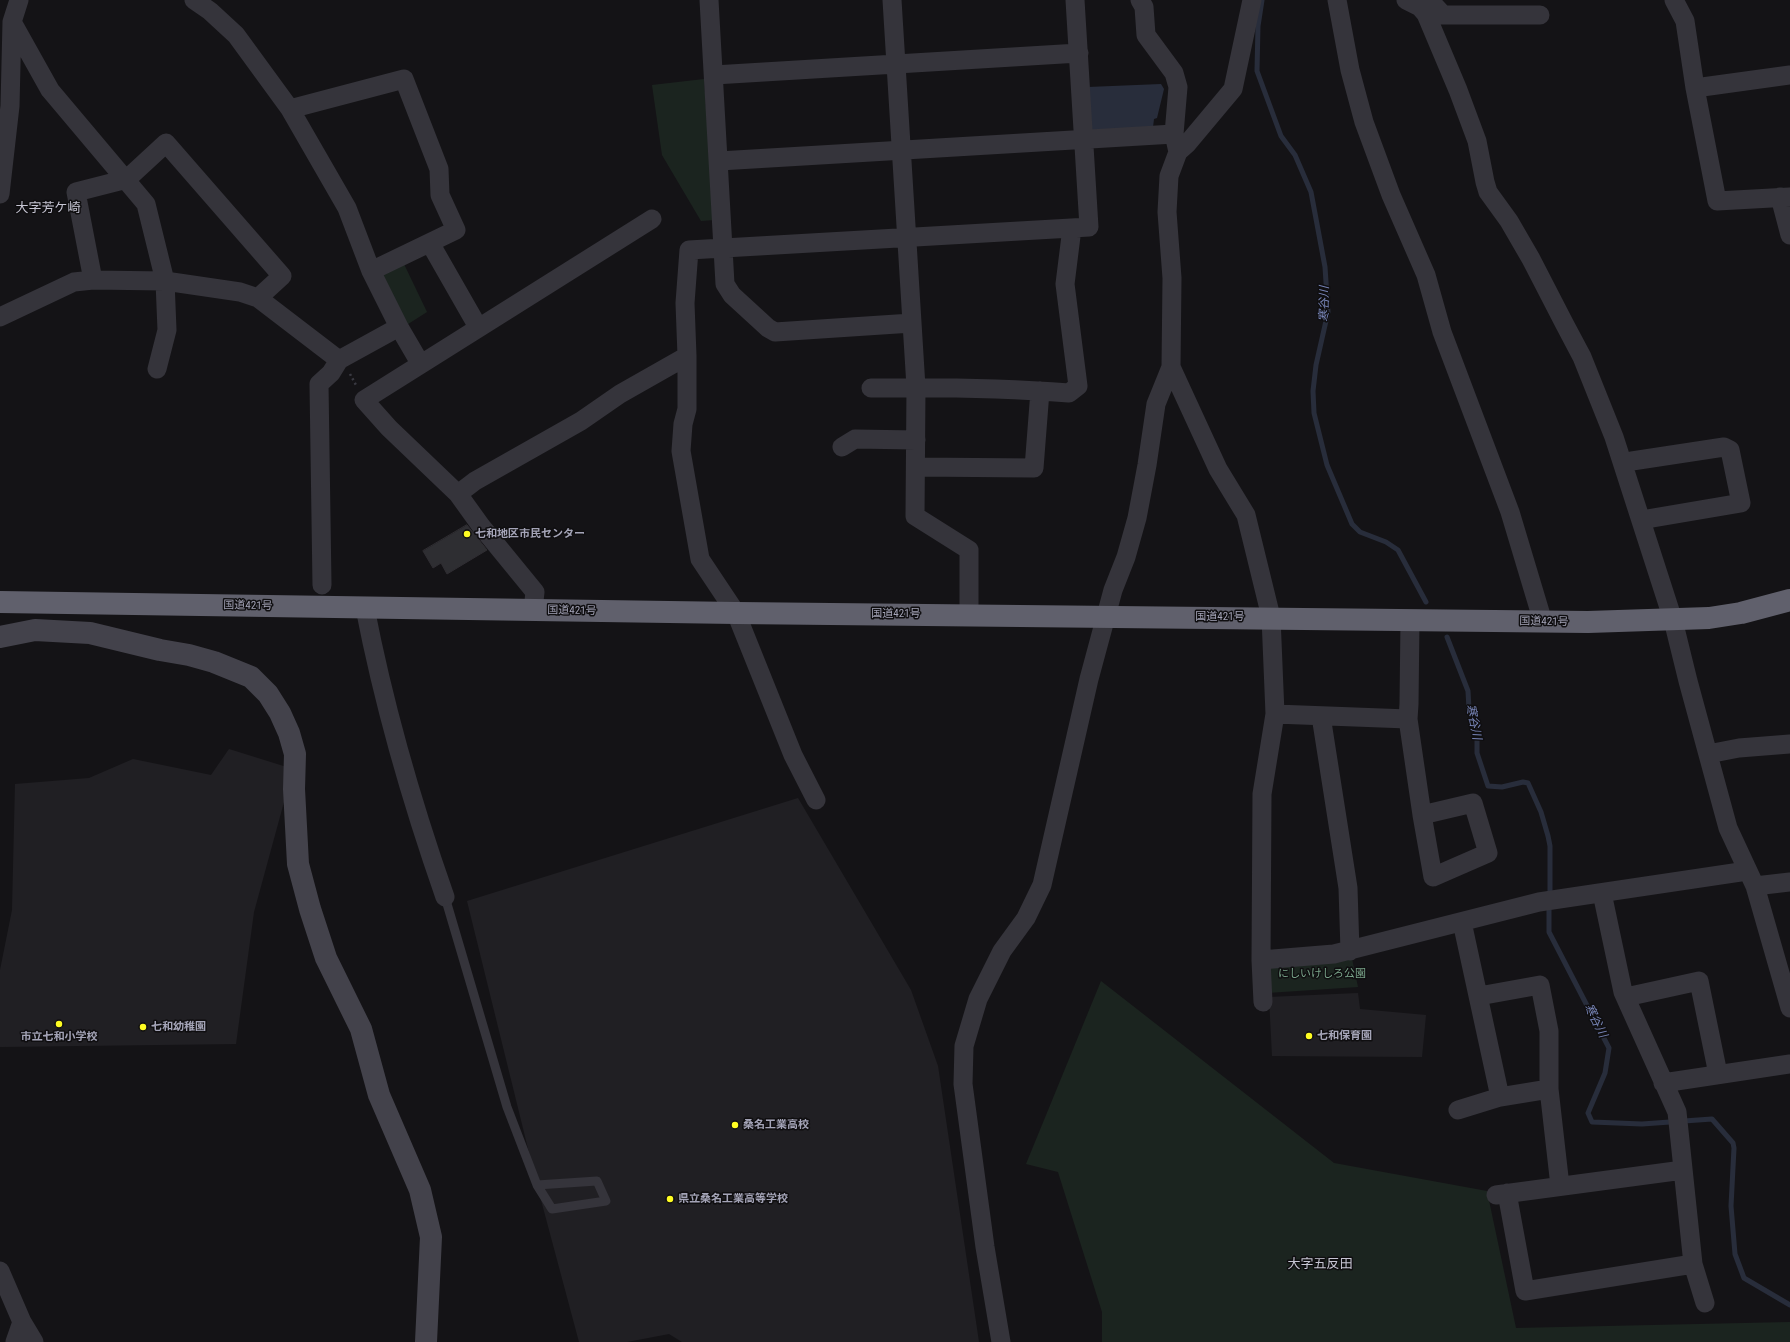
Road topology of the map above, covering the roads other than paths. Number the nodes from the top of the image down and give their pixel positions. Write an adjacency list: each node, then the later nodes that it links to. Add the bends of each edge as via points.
1 (19, 0): 12 (street)
2 (194, 0): 19 (street, via 236,35)
3 (709, 0): 15 (street)
4 (892, 0): 14 (street)
5 (1076, 0): 13 (street)
6 (1140, 0): 20 (street, via 1144,7 1146,35 1174,73 1178,87)
7 (1252, 0): 23 (street, via 1233,89)
8 (1337, 0): 67 (street, via 1350,70 1364,122 1391,195 1426,275 1444,339 1510,512)
9 (1674, 0): 17 (street, via 1684,21)
10 (1413, 4): 11 (street, via 1433,4 1443,15); 52 (street, via 1426,14 1472,128 1481,155 1488,192 1509,221 1531,259 1582,357)
11 (1540, 15)
12 (12, 22): 18 (street); 25 (street, via 50,90)
13 (1078, 53): 14 (street); 21 (street)
14 (896, 65): 15 (street); 22 (street)
15 (714, 75): 24 (street)
16 (1790, 75): 17 (street)
17 (1695, 88): 27 (street, via 1717,201)
18 (5, 106): 26 (street)
19 (290, 109): 32 (street, via 404,79 439,169 440,195 456,230); 34 (street, via 347,208)
20 (1174, 134): 21 (street); 23 (street)
21 (1084, 139): 22 (street); 29 (street, via 1089,227)
22 (901, 150): 24 (street); 31 (street)
23 (1178, 152): 45 (street, via 1169,176 1166,212 1172,278)
24 (719, 161): 33 (street)
25 (126, 179): 35 (street, via 76,192); 36 (street, via 146,204); 37 (street, via 166,142 282,276)
26 (0, 194)
27 (1785, 197): 30 (street)
28 (652, 219): 41 (street)
29 (1072, 228): 31 (street); 49 (street, via 1065,284 1078,386 1069,393)
30 (1790, 235)
31 (907, 238): 33 (street); 39 (street)
32 (430, 243): 34 (street); 41 (street)
33 (723, 248): 39 (street, via 725,284 732,296 775,332); 42 (street, via 689,250 685,303)
34 (371, 271): 40 (street)
35 (93, 280): 36 (street); 38 (street, via 74,282)
36 (165, 281): 37 (street, via 240,292); 46 (street, via 167,330)
37 (258, 298): 43 (street)
38 (0, 317)
39 (912, 323): 47 (street)
40 (399, 326): 43 (street); 44 (street)
41 (478, 327): 44 (street)
42 (687, 356): 54 (street, via 620,394 581,421 475,481); 61 (street, via 688,408 683,424 681,451 700,559)
43 (340, 360): 56 (street, via 319,384)
44 (420, 363): 54 (street, via 364,400 389,428)
45 (1171, 367): 63 (street, via 1156,404 1137,518); 64 (street, via 1218,469 1246,515)
46 (157, 370)
47 (916, 387): 48 (street); 49 (street); 50 (street)
48 (871, 388)
49 (1040, 390): 53 (street, via 1034,468)
50 (916, 440): 51 (street, via 855,439); 53 (street)
51 (842, 447)
52 (1623, 465): 55 (street); 55 (street, via 1632,461 1724,447 1730,450 1741,503)
53 (916, 466): 62 (street, via 915,516 969,550)
54 (458, 494): 60 (street, via 535,592)
55 (1641, 520): 66 (street)
56 (322, 585)
57 (1790, 600): 66 (highway, 国道421号, via 1741,613)
58 (0, 602): 59 (highway, 国道421号)
59 (365, 608): 60 (highway, 国道421号); 79 (street, via 376,661 418,819)
60 (533, 610): 61 (highway, 国道421号)
61 (736, 613): 62 (highway, 国道421号); 74 (street, via 793,755)
62 (969, 615): 63 (highway, 国道421号)
63 (1107, 617): 64 (highway, 国道421号); 104 (street, via 1089,679 1042,885 1026,918 1002,951 978,999 964,1046 965,1100)
64 (1271, 618): 65 (highway, 国道421号); 69 (street)
65 (1410, 620): 67 (highway, 国道421号); 71 (street)
66 (1673, 620): 67 (highway, 国道421号); 73 (street)
67 (1543, 622)
68 (0, 637): 103 (street, via 35,630 90,633 214,662 252,677 268,694 289,732 295,754 298,864 310,909 326,958 361,1030 379,1095 420,1190 431,1237)
69 (1275, 714): 70 (street); 82 (street, via 1262,794)
70 (1321, 716): 71 (street); 81 (street, via 1348,888)
71 (1408, 719): 75 (street)
72 (1790, 744): 73 (street, via 1739,748)
73 (1708, 754): 76 (street, via 1728,828)
74 (816, 800)
75 (1422, 815)
76 (1751, 879): 77 (street); 78 (street); 83 (street)
77 (1790, 882)
78 (1602, 893): 80 (street, via 1548,900); 85 (street)
79 (445, 897): 95 (lane, via 507,1107)
80 (1462, 922): 81 (street); 84 (street)
81 (1350, 951): 82 (street)
82 (1261, 960): 86 (street)
83 (1786, 981): 87 (street)
84 (1479, 996): 91 (street, via 1540,985 1549,1031); 92 (street)
85 (1626, 997): 89 (street, via 1699,981); 90 (street)
86 (1263, 1002)
87 (1790, 1008)
88 (1790, 1064): 89 (street)
89 (1718, 1074): 90 (street)
90 (1663, 1083): 94 (street, via 1678,1121)
91 (1549, 1089): 92 (street); 96 (street)
92 (1500, 1097): 93 (street)
93 (1458, 1110)
94 (1683, 1170): 96 (street); 97 (street)
95 (537, 1185): 95 (lane, via 552,1209 606,1201 597,1181)
96 (1560, 1186): 97 (street, via 1501,1194 1525,1291)
97 (1693, 1264): 99 (street)
98 (0, 1271): 100 (street)
99 (1705, 1303)
100 (22, 1322): 101 (street); 102 (street)
101 (15, 1342)
102 (34, 1342)
103 (426, 1342)
104 (1001, 1342)

